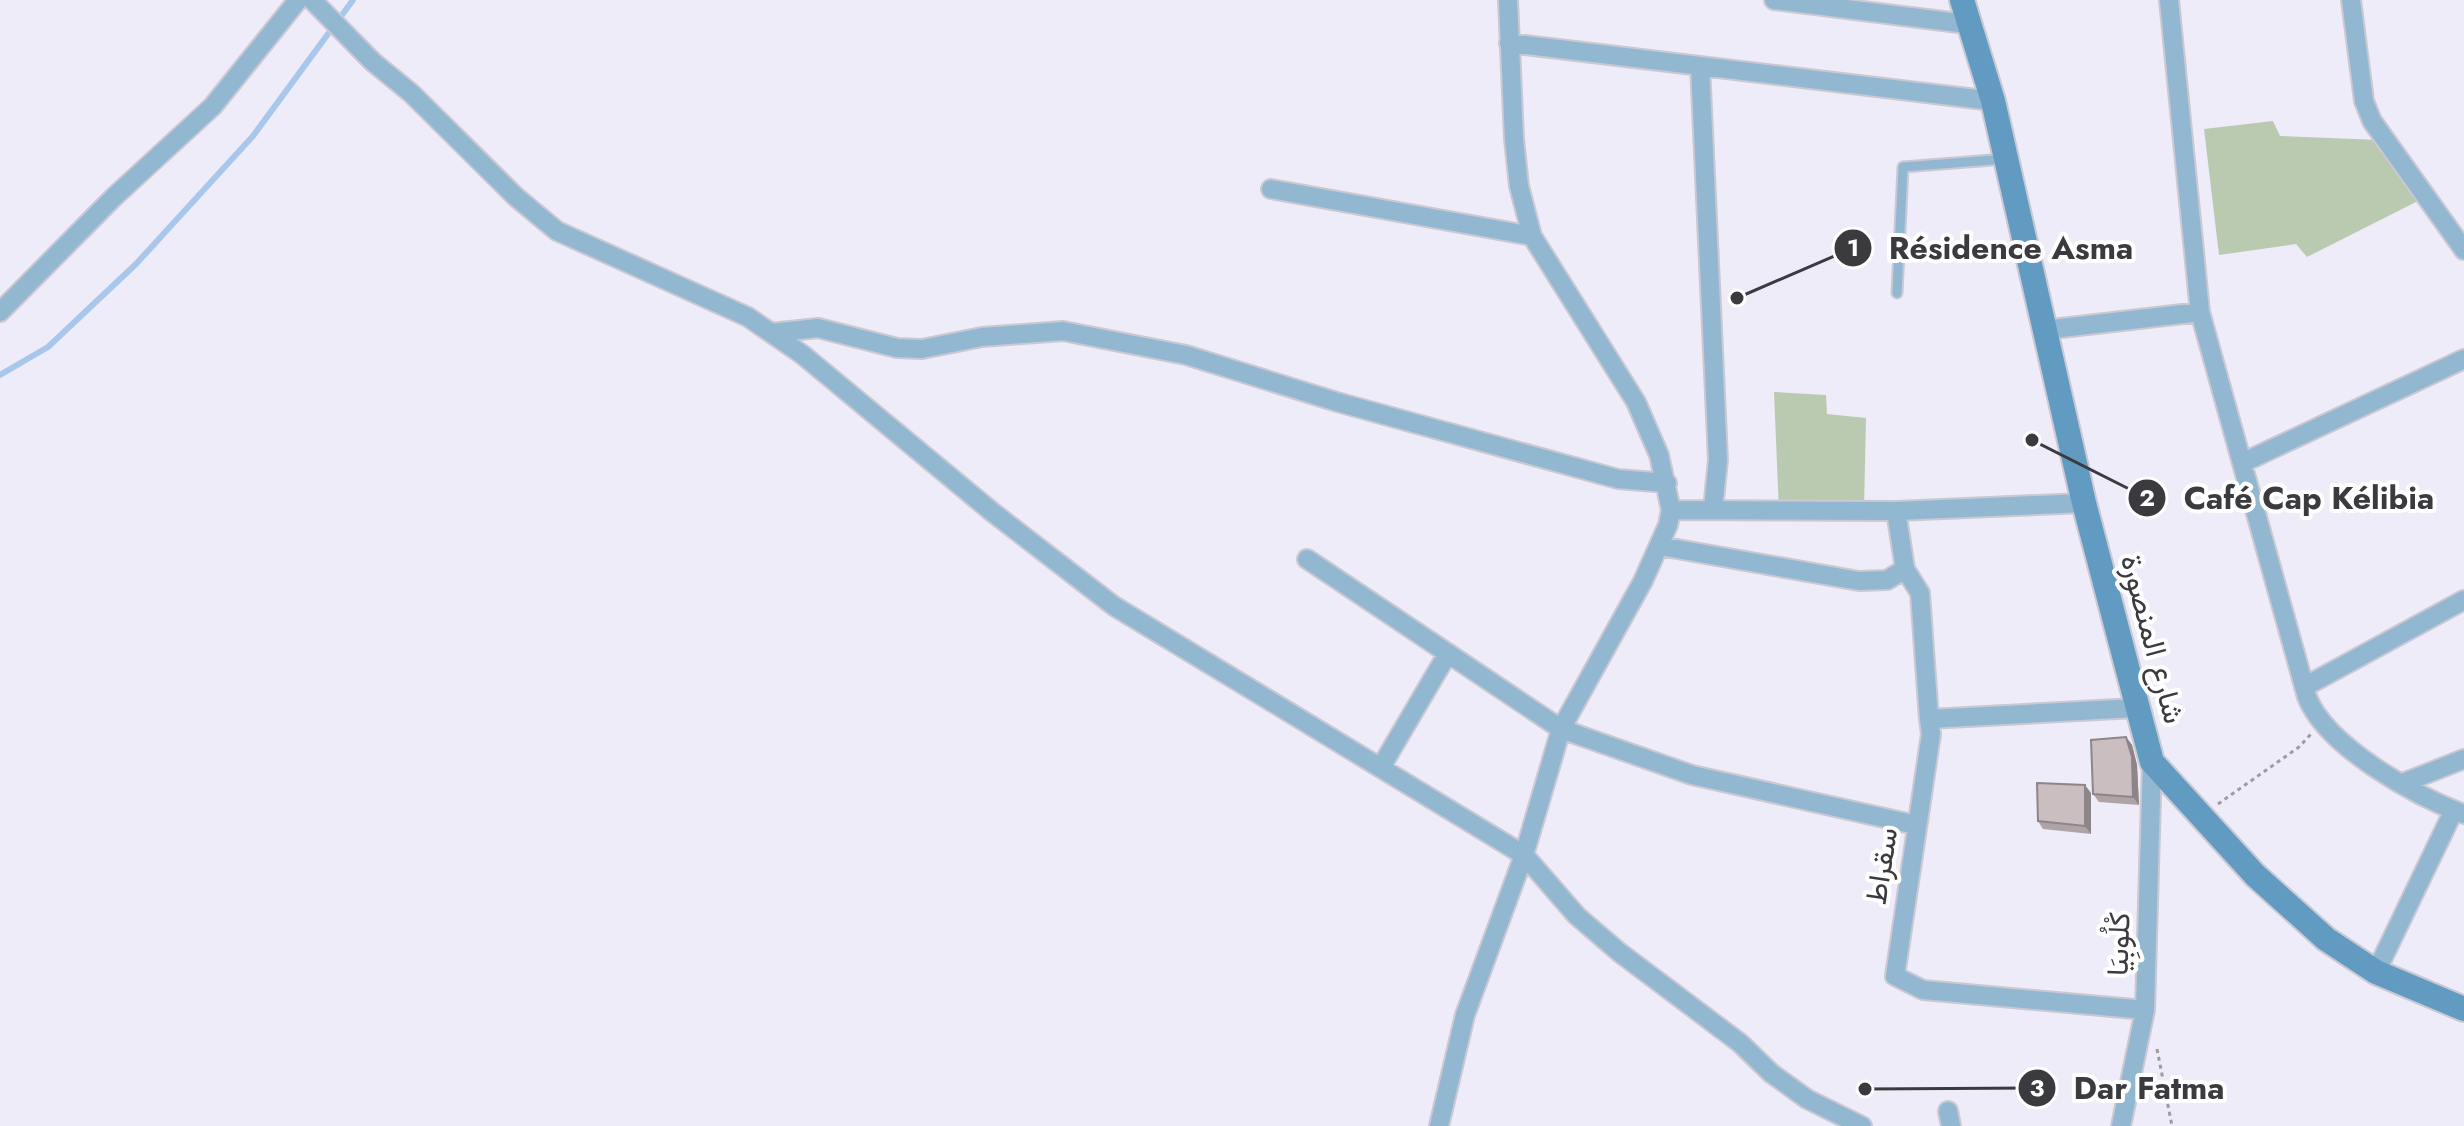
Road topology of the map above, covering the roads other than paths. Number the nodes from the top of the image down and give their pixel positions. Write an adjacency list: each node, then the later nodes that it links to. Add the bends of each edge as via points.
1 (298, 0): 17 (street, via 213,106)
2 (312, 0): 20 (street, via 547,223 748,317)
3 (1508, 0): 9 (street)
4 (1774, 0): 8 (street)
5 (1962, 0): 8 (street, شارع المنصورة)
6 (2169, 0): 18 (street)
7 (2351, 0): 15 (street, via 2364,101 2372,121)
8 (1967, 24): 11 (street, شارع المنصورة)
9 (1509, 43): 10 (street); 14 (street, via 1519,186)
10 (1700, 66): 11 (street); 25 (street, via 1718,460)
11 (1993, 101): 12 (street, شارع المنصورة)
12 (2005, 159): 16 (lane, via 1903,167); 19 (street, شارع المنصورة)
13 (1271, 189): 14 (street)
14 (1532, 236): 23 (street, via 1636,402)
15 (2464, 250)
16 (1897, 293)
17 (0, 312)
18 (2200, 312): 19 (street); 22 (street)
19 (2044, 330): 24 (street, شارع المنصورة)
20 (771, 333): 23 (street, via 818,328 922,349 982,337 1063,331 1186,355 1618,479); 39 (street, via 1114,606)
21 (2464, 359): 22 (street)
22 (2242, 463): 33 (street)
23 (1667, 483): 26 (street)
24 (2084, 503): 27 (street); 34 (street, شارع المنصورة)
25 (1713, 509): 26 (street); 27 (street)
26 (1671, 510): 28 (street)
27 (1896, 511): 30 (street, سقراط)
28 (1660, 546): 30 (street, via 1859,581 1887,580); 36 (street)
29 (1307, 559): 32 (street)
30 (1905, 569): 35 (street, سقراط, via 1920,593)
31 (2464, 600): 33 (street)
32 (1448, 653): 36 (street); 39 (street)
33 (2304, 687): 40 (street, via 2322,723)
34 (2136, 708): 35 (street); 38 (street, شارع المنصورة)
35 (1929, 719): 42 (street, سقراط)
36 (1561, 729): 42 (street, via 1692,775); 43 (street)
37 (2464, 759): 40 (street)
38 (2152, 762): 44 (street, شارع المنصورة, via 2255,875 2314,929); 46 (street, كْلُوبِيَا)
39 (1381, 767): 43 (street)
40 (2403, 783): 41 (street)
41 (2459, 812): 44 (street)
42 (1916, 825): 46 (street, سقراط, via 1895,976 1923,990)
43 (1524, 855): 47 (street, via 1465,1015); 48 (street, via 1577,916 1619,952 1783,1082)
44 (2376, 972): 45 (street, شارع المنصورة)
45 (2464, 1009)
46 (2145, 1010): 49 (street, كْلُوبِيَا)
47 (1439, 1126)
48 (1862, 1126)
49 (2121, 1126)

